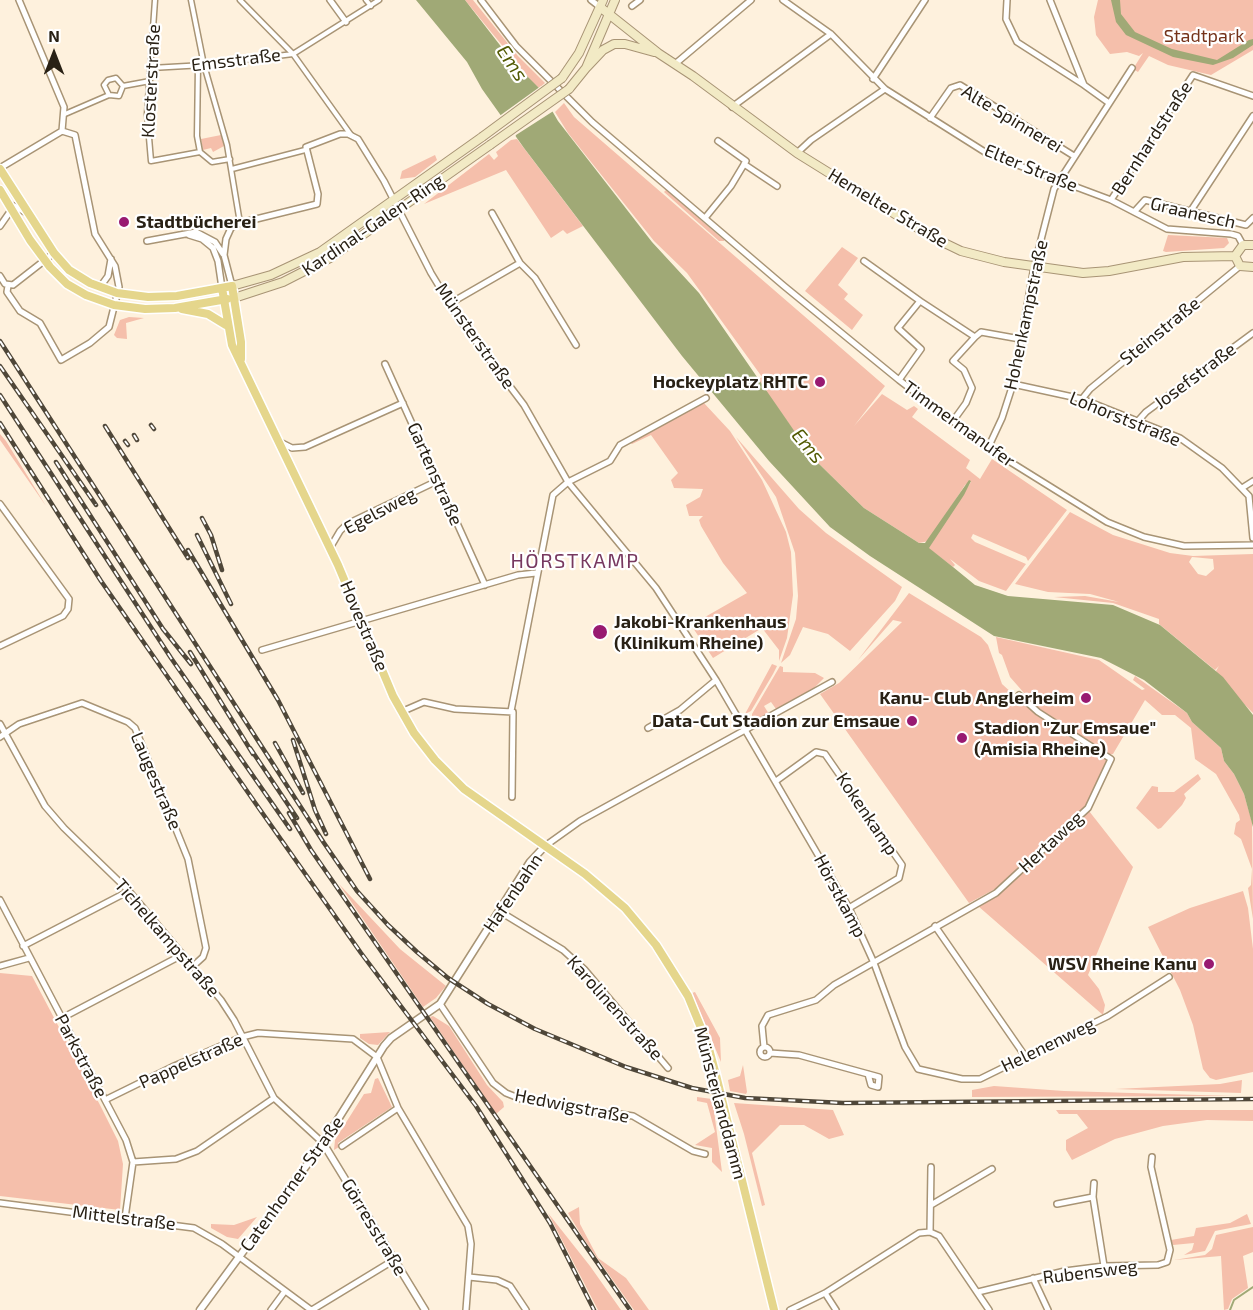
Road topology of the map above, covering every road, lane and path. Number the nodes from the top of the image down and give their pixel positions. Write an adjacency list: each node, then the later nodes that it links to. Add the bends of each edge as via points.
1 (19, 0): 41 (street)
2 (155, 0): 3 (street); 29 (street, Klosterstraße)
3 (161, 0)
4 (191, 0): 27 (street)
5 (240, 0): 25 (street, Münsterstraße)
6 (330, 0): 22 (street)
7 (366, 0): 19 (street)
8 (379, 0): 19 (street, Emsstraße)
9 (481, 0): 66 (street, Timmermanufer, via 516,46 579,110)
10 (591, 0): 18 (street, Hemelter Straße)
11 (615, 0): 21 (main road, Kardinal-Galen-Ring)
12 (640, 0): 20 (street)
13 (751, 0): 26 (street)
14 (783, 0): 23 (street, Elter Straße)
15 (925, 0): 32 (street)
16 (1007, 0): 34 (street, via 1006,20 1017,42)
17 (1050, 0): 34 (street)
18 (601, 3): 21 (main road, Hemelter Straße); 59 (main road, Kardinal-Galen-Ring, bridge, via 579,53 562,78)
19 (371, 6): 22 (street, Emsstraße)
20 (632, 6)
21 (609, 15): 24 (main road, Hemelter Straße); 30 (main road, Kardinal-Galen-Ring)
22 (346, 22): 25 (street, Emsstraße)
23 (831, 34): 32 (street, Elter Straße); 40 (street)
24 (658, 53): 26 (main road, Hemelter Straße); 30 (main road, via 614,44)
25 (293, 54): 27 (street, Emsstraße); 45 (street, Münsterstraße)
26 (675, 64): 40 (main road, Hemelter Straße)
27 (204, 65): 28 (street, Emsstraße); 51 (street)
28 (198, 66): 29 (street, Emsstraße); 48 (street)
29 (151, 68): 33 (street, Klosterstraße)
30 (586, 68): 61 (main road, Kardinal-Galen-Ring, bridge, via 568,89)
31 (1132, 68): 39 (street, Hohenkampstraße)
32 (873, 79): 36 (street, Elter Straße)
33 (150, 81): 35 (street); 48 (street, Klosterstraße, via 147,114 151,161)
34 (1084, 85): 39 (street)
35 (123, 86): 37 (street, via 119,96); 37 (street, via 116,78 108,80 104,86)
36 (885, 89): 43 (street, Elter Straße); 49 (street)
37 (109, 95): 41 (street)
38 (1253, 96): 58 (street, Bernhardstraße, via 1193,75)
39 (1109, 103): 50 (street, Hohenkampstraße)
40 (732, 107): 49 (main road, Hemelter Straße)
41 (65, 114): 44 (street)
42 (1253, 116): 63 (street)
43 (930, 118): 50 (street, Alte Spinnerei, via 951,88 960,86); 55 (street, Elter Straße, via 988,154)
44 (62, 131): 53 (street); 77 (street, via 75,135 95,234)
45 (351, 135): 47 (street, via 340,134 309,144); 59 (street, Münsterstraße, via 358,139)
46 (718, 141): 52 (street, via 746,161)
47 (305, 150): 54 (street); 68 (street, via 318,194 317,204)
48 (200, 152): 51 (street, via 212,162)
49 (797, 153): 82 (main road, Hemelter Straße, via 946,244 977,257)
50 (1074, 156): 55 (street, Hohenkampstraße)
51 (230, 159): 54 (street)
52 (744, 164): 56 (street); 66 (street)
53 (0, 168): 65 (main road, Kardinal-Galen-Ring)
54 (232, 169): 68 (street)
55 (1058, 180): 58 (street, Elter Straße); 82 (street, Hohenkampstraße)
56 (777, 186)
57 (0, 190): 60 (main road, Kardinal-Galen-Ring)
58 (1111, 200): 62 (street, Elter Straße)
59 (393, 201): 61 (street, Münsterstraße); 86 (main road, Kardinal-Galen-Ring, via 320,252 291,267)
60 (10, 208): 65 (street, via 19,207); 69 (street); 78 (main road, Kardinal-Galen-Ring)
61 (398, 210): 90 (main road, Kardinal-Galen-Ring, via 304,273); 93 (street, Münsterstraße)
62 (1135, 212): 63 (street, Graanesch, via 1144,200); 72 (street, Elter Straße, via 1167,229 1238,236)
63 (1190, 212): 67 (street, Graanesch, via 1245,225)
64 (492, 213): 80 (street)
65 (28, 214): 74 (main road, Kardinal-Galen-Ring)
66 (705, 218): 103 (street, Timmermanufer)
67 (1253, 218)
68 (240, 223): 75 (street, via 228,234)
69 (0, 226)
70 (182, 235): 71 (street); 75 (street, via 202,234 215,242); 88 (street, via 202,239 213,248)
71 (147, 241)
72 (1243, 245): 73 (main road); 76 (main road)
73 (1253, 245)
74 (54, 254): 78 (street); 87 (main road, Kardinal-Galen-Ring, via 69,270)
75 (224, 255): 86 (street)
76 (1235, 256): 81 (main road); 82 (main road, Hemelter Straße, via 1183,257 1096,273)
77 (111, 259): 87 (street, via 108,276); 89 (street, via 119,285)
78 (45, 261): 85 (street); 94 (main road, Kardinal-Galen-Ring, via 67,284)
79 (864, 261): 92 (street)
80 (520, 263): 93 (street); 100 (street, via 535,278)
81 (1240, 266): 83 (main road); 106 (street, Steinstraße)
82 (1034, 267): 99 (street, Hohenkampstraße)
83 (1252, 270)
84 (0, 276): 85 (street)
85 (8, 286): 94 (street, via 7,292 20,312 40,323 62,360 106,332)
86 (232, 286): 88 (main road, Kardinal-Galen-Ring); 90 (main road, Hovestraße)
87 (100, 287): 89 (main road, Kardinal-Galen-Ring)
88 (222, 288): 89 (main road, Kardinal-Galen-Ring, via 177,296); 91 (main road, Hovestraße)
89 (117, 293): 94 (street)
90 (234, 298): 91 (main road, Kardinal-Galen-Ring); 101 (main road, Hovestraße)
91 (223, 300): 95 (main road, Kardinal-Galen-Ring); 96 (main road, Hovestraße)
92 (920, 301): 98 (street); 103 (street, via 898,328 921,349)
93 (449, 304): 114 (street, Münsterstraße, via 524,405)
94 (114, 305): 95 (main road, Kardinal-Galen-Ring)
95 (175, 308): 96 (main road, via 208,314)
96 (226, 325): 101 (main road, Hovestraße)
97 (1253, 333): 109 (street, Josefstraße)
98 (975, 337): 99 (street, via 981,333); 108 (street, via 953,361 964,370 972,388)
99 (1020, 339): 104 (street, Hohenkampstraße)
100 (576, 345)
101 (241, 360): 110 (main road, Hovestraße)
102 (385, 364): 107 (street, Gartenstraße)
103 (898, 380): 108 (street, Timmermanufer)
104 (1013, 384): 106 (street, Lohorststraße); 111 (street, Hohenkampstraße)
105 (706, 398): 114 (street, via 620,445 610,461)
106 (1082, 399): 109 (street, Lohorststraße)
107 (403, 403): 110 (street, via 305,447 292,448); 112 (street, Gartenstraße)
108 (953, 421): 111 (street, Timmermanufer)
109 (1138, 421): 115 (street, Lohorststraße, via 1180,438 1222,468)
110 (278, 441): 119 (main road, Hovestraße)
111 (988, 448): 118 (street, Timmermanufer, via 1099,517 1144,537 1184,546)
112 (437, 481): 119 (street, Egelsweg, via 347,525); 121 (street, Gartenstraße)
113 (1253, 481): 115 (street)
114 (568, 482): 120 (street, via 554,495); 125 (street, Hörstkamp, via 656,588)
115 (1242, 488): 117 (street, Lohorststraße, via 1249,496)
116 (0, 504): 123 (street, via 69,599 63,616)
117 (1253, 538)
118 (1253, 545)
119 (330, 548): 122 (main road, Hovestraße)
120 (536, 573): 121 (street); 128 (street)
121 (485, 585): 122 (street)
122 (363, 621): 124 (street); 129 (main road, Hovestraße)
123 (0, 646)
124 (262, 650)
125 (716, 680): 131 (street, via 680,710); 132 (street, Hörstkamp)
126 (832, 682): 132 (street)
127 (1019, 696): 141 (street, Hertaweg, via 1111,759 1088,808 996,893)
128 (512, 711): 129 (street, via 455,709 424,702); 135 (street)
129 (401, 712): 136 (main road, Hovestraße, via 450,776)
130 (0, 724): 133 (street, Tichelkampstraße)
131 (648, 728)
132 (745, 731): 134 (street, Hörstkamp); 136 (street, Hafenbahn, via 580,821)
133 (3, 736): 137 (street, Tichelkampstraße, via 45,806); 147 (street, Laugestraße, via 19,724 82,703 135,728 188,859 206,948)
134 (776, 781): 139 (street, Hörstkamp); 139 (street, Kokenkamp, via 816,752 825,754 902,865 899,878)
135 (512, 797)
136 (545, 846): 140 (street, Hafenbahn, via 530,862); 188 (main road, Münsterlanddamm, via 625,908 656,945 688,996 708,1046)
137 (129, 891): 142 (street); 143 (street, Tichelkampstraße)
138 (0, 900): 142 (street, Parkstraße)
139 (849, 908): 145 (street, Hörstkamp)
140 (499, 911): 149 (street, Hafenbahn); 154 (street, Karolinenstraße, via 563,950 585,970)
141 (935, 926): 145 (street, Hertaweg); 152 (street)
142 (23, 946): 144 (street, Parkstraße)
143 (182, 955): 147 (street, Tichelkampstraße); 150 (street)
144 (29, 958): 146 (street); 150 (street, Parkstraße)
145 (874, 963): 155 (street, Hörstkamp, via 905,1047); 156 (street, Hertaweg, via 816,1000 768,1015 762,1026 764,1047 770,1053 799,1055)
146 (0, 966)
147 (192, 967): 151 (street, Tichelkampstraße, via 221,1000)
148 (1169, 977): 152 (street, Helenenweg, via 1108,1016)
149 (440, 1004): 153 (street, Hafenbahn, via 391,1038); 162 (street, Hedwigstraße, via 493,1083 506,1093 633,1116)
150 (62, 1018): 158 (street, Parkstraße)
151 (242, 1037): 153 (street, Pappelstraße, via 258,1033 353,1039); 157 (street, Tichelkampstraße); 158 (street, Pappelstraße)
152 (1025, 1056): 155 (street, Helenenweg, via 974,1080)
153 (378, 1057): 159 (street); 160 (street, Catenhorner Straße)
154 (668, 1068)
155 (918, 1069)
156 (868, 1074)
157 (274, 1098): 160 (street, Tichelkampstraße); 164 (street, via 197,1151 176,1159)
158 (105, 1101): 164 (street, Parkstraße)
159 (398, 1108): 161 (street, Catenhorner Straße); 177 (street, via 468,1226)
160 (324, 1143): 174 (street, Catenhorner Straße); 175 (street, Görresstraße)
161 (342, 1146)
162 (705, 1154)
163 (1152, 1157): 176 (street, Rubensweg, via 1170,1250 1167,1262)
164 (133, 1162): 172 (street, Parkstraße)
165 (931, 1167): 171 (street)
166 (992, 1169): 171 (street)
167 (1094, 1183): 168 (street)
168 (1093, 1197): 170 (street); 176 (street)
169 (0, 1203): 172 (street, Mittelstraße)
170 (1058, 1204)
171 (931, 1205): 173 (street)
172 (126, 1218): 174 (street, Mittelstraße, via 194,1228)
173 (930, 1232): 180 (street, via 939,1236); 181 (street, via 919,1233)
174 (239, 1257): 179 (street, Mittelstraße); 182 (street, Catenhorner Straße)
175 (394, 1260): 184 (street); 185 (street, Görresstraße)
176 (1104, 1266): 178 (street, Rubensweg)
177 (469, 1277): 186 (street); 187 (street, via 510,1286)
178 (1033, 1278): 180 (street, Rubensweg); 192 (street)
179 (285, 1291): 183 (street); 184 (street, Mittelstraße)
180 (978, 1292): 191 (street)
181 (825, 1293): 189 (street); 190 (street)
182 (202, 1309)
183 (271, 1310)
184 (311, 1310)
185 (425, 1310)
186 (466, 1310)
187 (526, 1310)
188 (774, 1310)
189 (790, 1310)
190 (836, 1310)
191 (989, 1310)
192 (1048, 1310)

